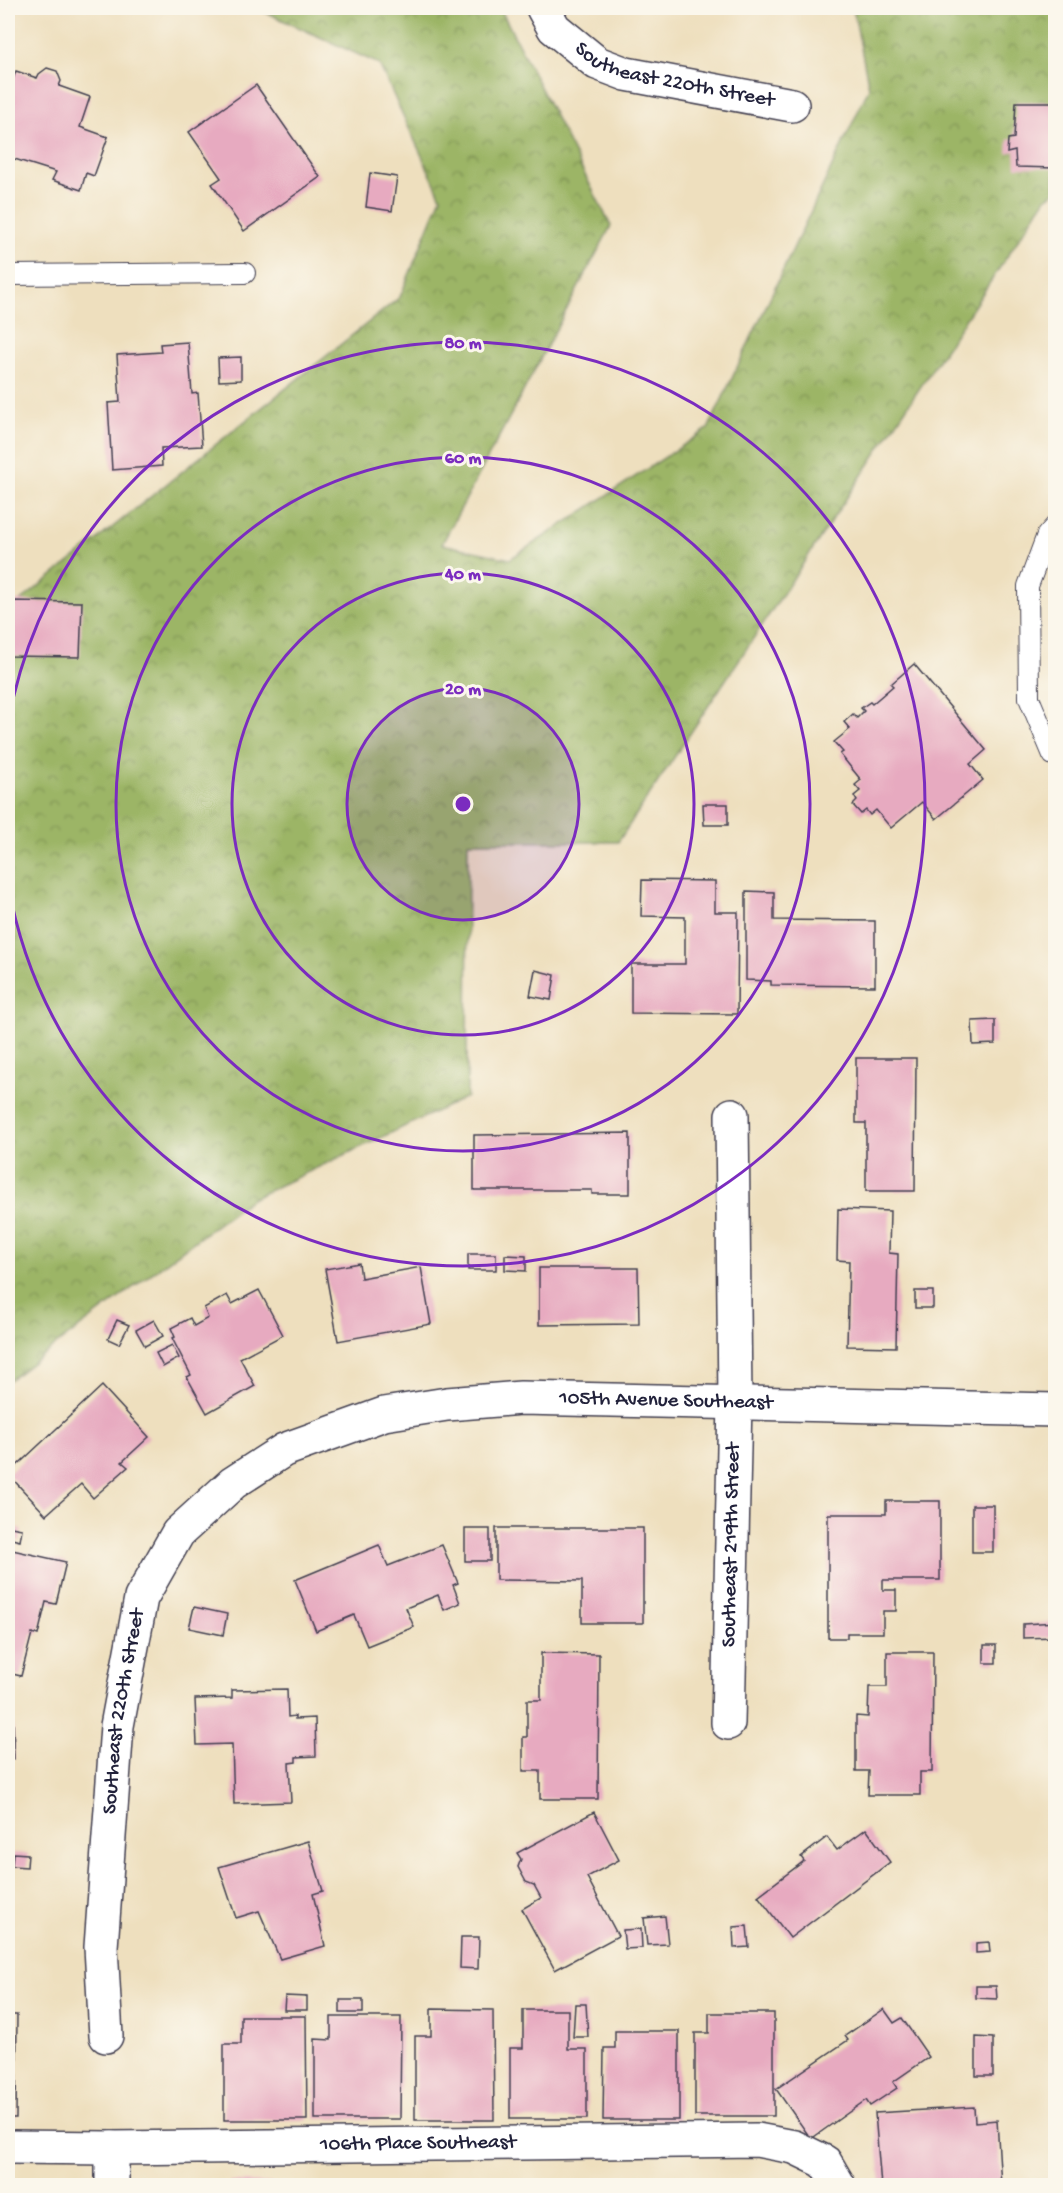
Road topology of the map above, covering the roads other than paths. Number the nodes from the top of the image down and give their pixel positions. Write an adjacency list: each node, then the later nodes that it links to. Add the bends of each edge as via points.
1 (543, 8): 2 (street, Southeast 220th Street, via 554,28 597,63 626,74)
2 (792, 105)
3 (245, 273): 4 (lane)
4 (8, 275)
5 (1056, 525): 6 (lane, via 1047,535 1028,586 1029,698)
6 (1053, 755)
7 (732, 1115): 8 (street, Southeast 219th Street)
8 (735, 1402): 9 (street, 105th Avenue Southeast); 10 (street, 105th Avenue Southeast, via 521,1398 447,1404 384,1414); 11 (street, Southeast 219th Street)
9 (1056, 1410)
10 (284, 1450): 12 (street, Southeast 220th Street, via 233,1483 178,1533 141,1598 117,1726 100,1947)
11 (728, 1724)
12 (106, 2036)
13 (8, 2147): 14 (street, 106th Place Southeast)
14 (112, 2148): 15 (street, 106th Place Southeast, via 757,2140 794,2147); 16 (street)
15 (832, 2174)
16 (112, 2186)

